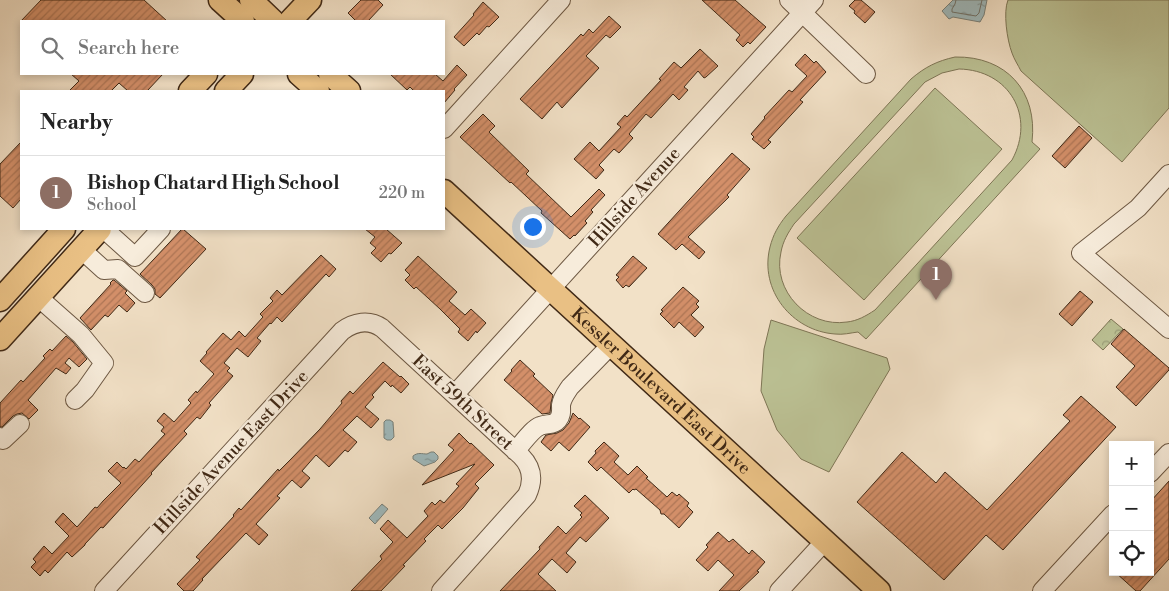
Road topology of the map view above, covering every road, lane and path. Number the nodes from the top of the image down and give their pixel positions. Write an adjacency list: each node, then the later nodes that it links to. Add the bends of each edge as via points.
1 (220, 0): 6 (main road)
2 (310, 0): 7 (main road)
3 (561, 0): 17 (street)
4 (789, 0): 5 (street)
5 (808, 6): 8 (street); 27 (street, Hillside Avenue)
6 (242, 20)
7 (291, 20)
8 (866, 74)
9 (205, 75): 13 (main road)
10 (241, 75): 14 (main road)
11 (300, 75): 15 (main road)
12 (331, 75): 16 (main road)
13 (191, 90)
14 (227, 90)
15 (317, 90)
16 (348, 90)
17 (445, 129)
18 (1169, 174): 32 (street, via 1138,208 1081,252)
19 (445, 193): 27 (main road, Kessler Boulevard East Drive)
20 (63, 230): 25 (main road)
21 (101, 230): 24 (main road)
22 (103, 230): 23 (street, via 135,257)
23 (160, 230)
24 (82, 250): 26 (main road); 28 (street, via 104,270 118,269)
25 (42, 253): 26 (street); 30 (main road)
26 (62, 271): 29 (main road)
27 (550, 289): 34 (main road, Kessler Boulevard East Drive); 35 (street, Hillside Avenue)
28 (145, 293)
29 (38, 297): 33 (main road); 36 (street, via 81,335 104,363)
30 (0, 300)
31 (364, 322): 35 (street, East 59th Street, via 382,328); 44 (street, Hillside Avenue East Drive, via 342,331)
32 (1169, 329)
33 (0, 339)
34 (611, 345): 39 (street, via 564,395 556,422 540,426); 43 (main road, Kessler Boulevard East Drive)
35 (455, 394): 39 (street, East 59th Street)
36 (75, 400)
37 (20, 424): 38 (street, via 4,440)
38 (0, 438)
39 (515, 451): 45 (street, East 59th Street, via 526,461 530,489 523,501)
40 (1169, 453): 41 (street)
41 (1154, 469)
42 (1109, 518): 48 (street)
43 (825, 541): 46 (street); 47 (main road, Kessler Boulevard East Drive)
44 (104, 591)
45 (441, 591)
46 (779, 591)
47 (879, 591)
48 (1042, 591)

